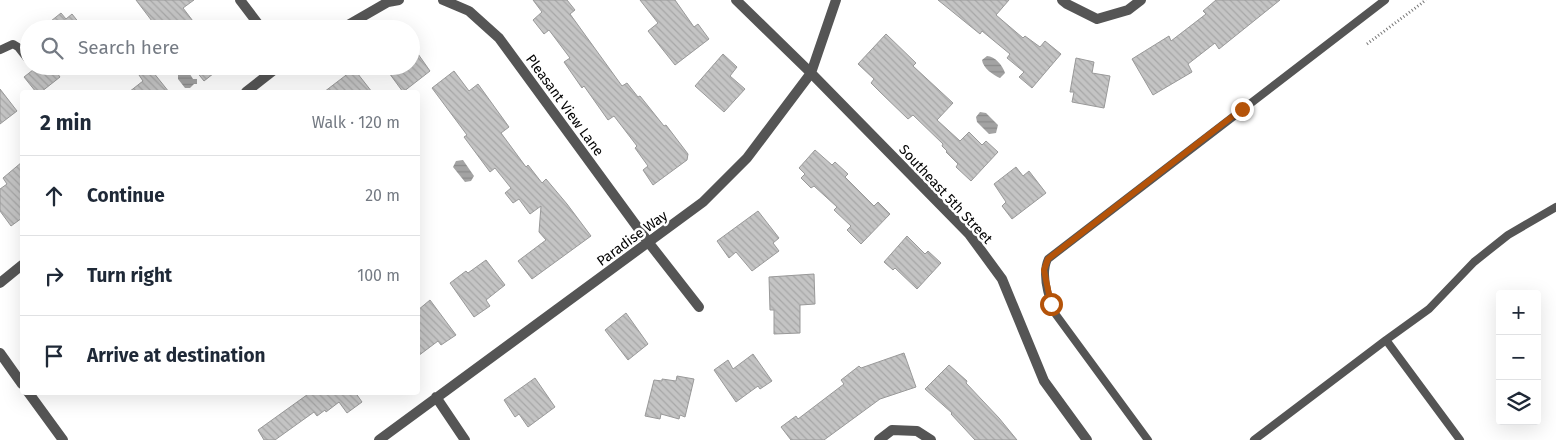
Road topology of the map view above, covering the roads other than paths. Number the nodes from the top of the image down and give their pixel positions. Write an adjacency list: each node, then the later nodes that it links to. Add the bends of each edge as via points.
1 (240, 0): 9 (street)
2 (399, 0): 10 (street, via 388,2)
3 (443, 0): 17 (street, Pleasant View Lane, via 469,11 499,38)
4 (736, 0): 13 (street, Southeast 5th Street)
5 (836, 0): 13 (street, Paradise Way)
6 (1062, 0): 7 (street, via 1097,19 1128,10)
7 (1141, 0)
8 (1384, 0): 32 (lane, via 1048,259 1044,270 1054,312)
9 (255, 20)
10 (357, 20)
11 (0, 50): 12 (lane, via 13,44)
12 (20, 50)
13 (811, 73): 17 (street, Paradise Way, via 748,158 702,202); 31 (street, Southeast 5th Street, via 969,234 1002,279 1044,381)
14 (268, 75): 15 (street)
15 (249, 90)
16 (1556, 207): 21 (lane, via 1508,235 1481,256 1429,309)
17 (649, 243): 20 (street, Pleasant View Lane); 25 (street, Paradise Way)
18 (20, 267): 19 (street)
19 (0, 283)
20 (698, 307)
21 (1386, 340): 33 (lane); 34 (lane)
22 (0, 353): 23 (street)
23 (20, 381)
24 (30, 395): 26 (street)
25 (436, 397): 27 (street, Paradise Way); 28 (street)
26 (63, 440)
27 (379, 440)
28 (466, 440)
29 (880, 440): 30 (street, via 892,430 917,431)
30 (931, 440)
31 (1087, 440)
32 (1148, 440)
33 (1254, 440)
34 (1460, 440)

